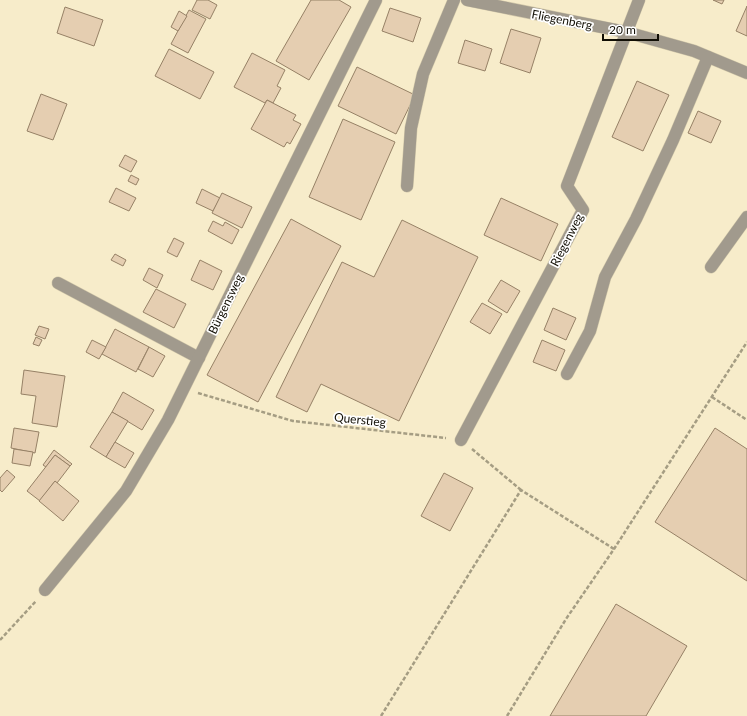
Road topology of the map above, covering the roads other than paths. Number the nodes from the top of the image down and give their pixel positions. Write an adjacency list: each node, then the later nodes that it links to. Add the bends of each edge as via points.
1 (376, 0): 12 (street, Bürgensweg)
2 (454, 0): 8 (street, via 423,74 411,128)
3 (467, 0): 5 (street, Fliegenberg)
4 (639, 0): 5 (street)
5 (626, 32): 6 (street, Fliegenberg); 14 (street, Riegenweg, via 567,186 583,210)
6 (708, 57): 7 (street, Fliegenberg); 13 (street, via 673,140 605,277 590,331)
7 (747, 73)
8 (407, 186)
9 (747, 217): 10 (street)
10 (711, 267)
11 (58, 283): 12 (street)
12 (199, 358): 15 (street, Bürgensweg, via 168,420 126,491)
13 (567, 374)
14 (461, 440)
15 (45, 590)

